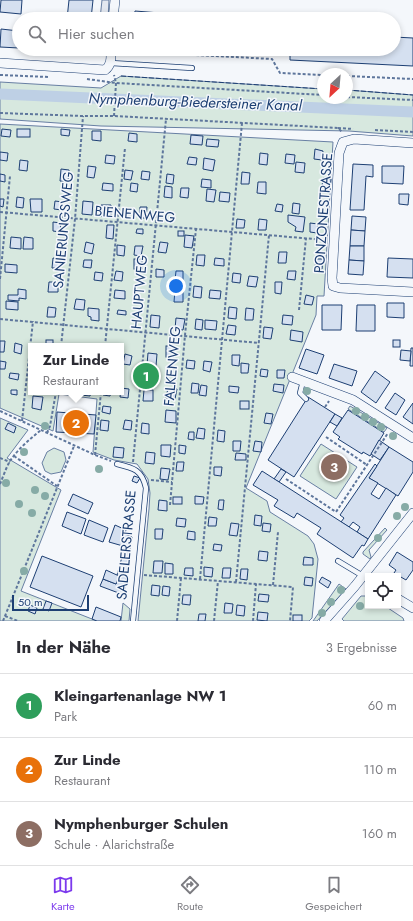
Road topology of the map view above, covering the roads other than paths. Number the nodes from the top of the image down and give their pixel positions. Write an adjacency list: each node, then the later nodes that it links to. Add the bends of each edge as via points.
1 (115, 0): 2 (street)
2 (114, 12)
3 (113, 56): 5 (street)
4 (0, 63): 5 (street, via 104,70)
5 (109, 65): 6 (lane)
6 (192, 68)
7 (413, 142): 8 (street, PONZONESTRASSE, via 345,141 339,153 332,278 333,286 340,288)
8 (413, 292)
9 (292, 377): 10 (street)
10 (303, 381): 11 (lane, via 300,394); 12 (street, via 345,396)
11 (306, 399)
12 (413, 438)
13 (118, 464): 20 (lane, SADELERSTRASSE, via 141,474 146,488)
14 (413, 513): 16 (street)
15 (338, 561): 17 (lane)
16 (369, 573)
17 (365, 578): 21 (street)
18 (401, 601): 19 (street)
19 (413, 608)
20 (133, 621)
21 (324, 621)

